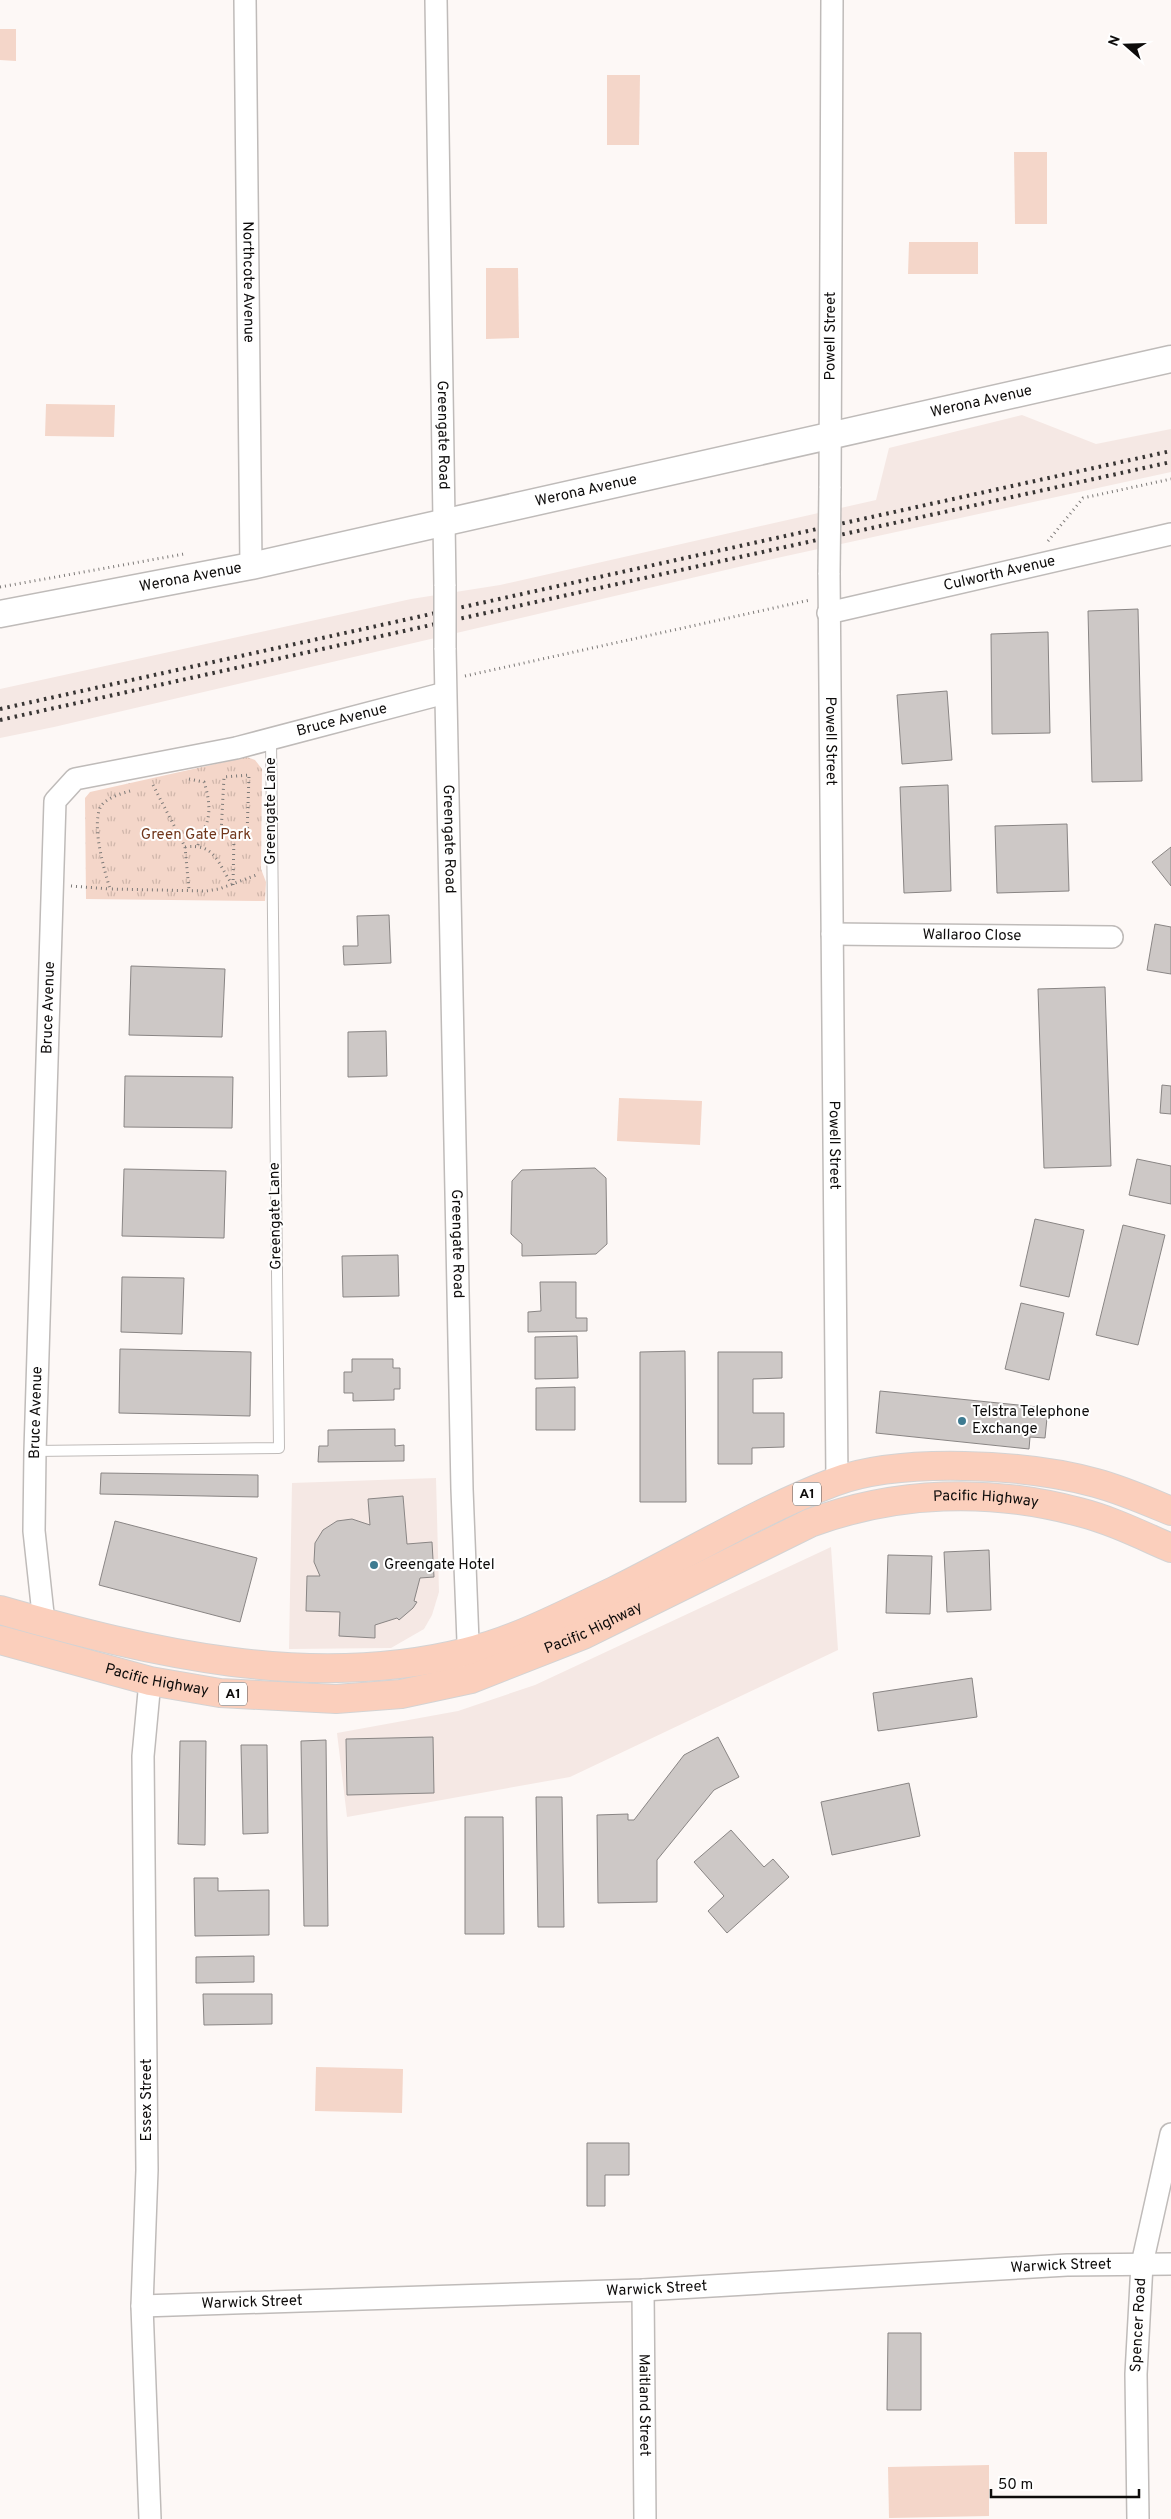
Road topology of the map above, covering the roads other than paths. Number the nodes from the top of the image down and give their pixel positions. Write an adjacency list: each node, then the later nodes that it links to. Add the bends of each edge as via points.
1 (245, 0): 8 (street, Northcote Avenue)
2 (436, 0): 6 (street, Greengate Road)
3 (832, 0): 5 (street, Powell Street)
4 (1171, 359): 5 (street, Werona Avenue)
5 (831, 436): 6 (street, Werona Avenue); 9 (street, Powell Street, bridge)
6 (445, 521): 8 (street, Werona Avenue); 11 (street, Greengate Road, bridge)
7 (1171, 534): 9 (street, Culworth Avenue)
8 (251, 566): 10 (street, Werona Avenue)
9 (828, 613): 13 (street, Powell Street)
10 (0, 614)
11 (445, 693): 12 (street, Bruce Avenue); 22 (street, Greengate Road)
12 (271, 740): 15 (street, Bruce Avenue, via 76,779 55,801); 15 (lane, Greengate Lane, via 279,1448)
13 (832, 934): 14 (street, Wallaroo Close); 16 (street, Powell Street)
14 (1112, 937)
15 (35, 1451): 20 (street, Bruce Avenue, via 34,1530)
16 (837, 1481): 17 (highway, Pacific Highway / A1, via 894,1469 944,1466 1039,1472 1094,1482); 22 (highway, Pacific Highway / A1, via 561,1616)
17 (1171, 1511)
18 (1171, 1548): 23 (highway, Pacific Highway / A1, via 1107,1521 1054,1506 944,1496 893,1500 846,1510 810,1523 583,1635)
19 (0, 1610): 20 (highway, Pacific Highway / A1)
20 (44, 1623): 22 (highway, Pacific Highway / A1, via 215,1661 291,1667 400,1665)
21 (0, 1640): 24 (highway, Pacific Highway / A1)
22 (468, 1652): 23 (street, Greengate Road)
23 (471, 1679): 24 (highway, Pacific Highway / A1, via 401,1694 336,1699 220,1693)
24 (150, 1681): 29 (street, Essex Street, via 144,1756 147,2170)
25 (1171, 2134): 26 (street, Spencer Road)
26 (1142, 2264): 27 (street, Warwick Street); 28 (street, Warwick Street, via 1067,2264); 32 (street, Spencer Road, via 1136,2374)
27 (1171, 2264)
28 (642, 2290): 29 (street, Warwick Street); 31 (street, Maitland Street)
29 (142, 2306): 30 (street, Essex Street)
30 (150, 2519)
31 (645, 2519)
32 (1138, 2519)

